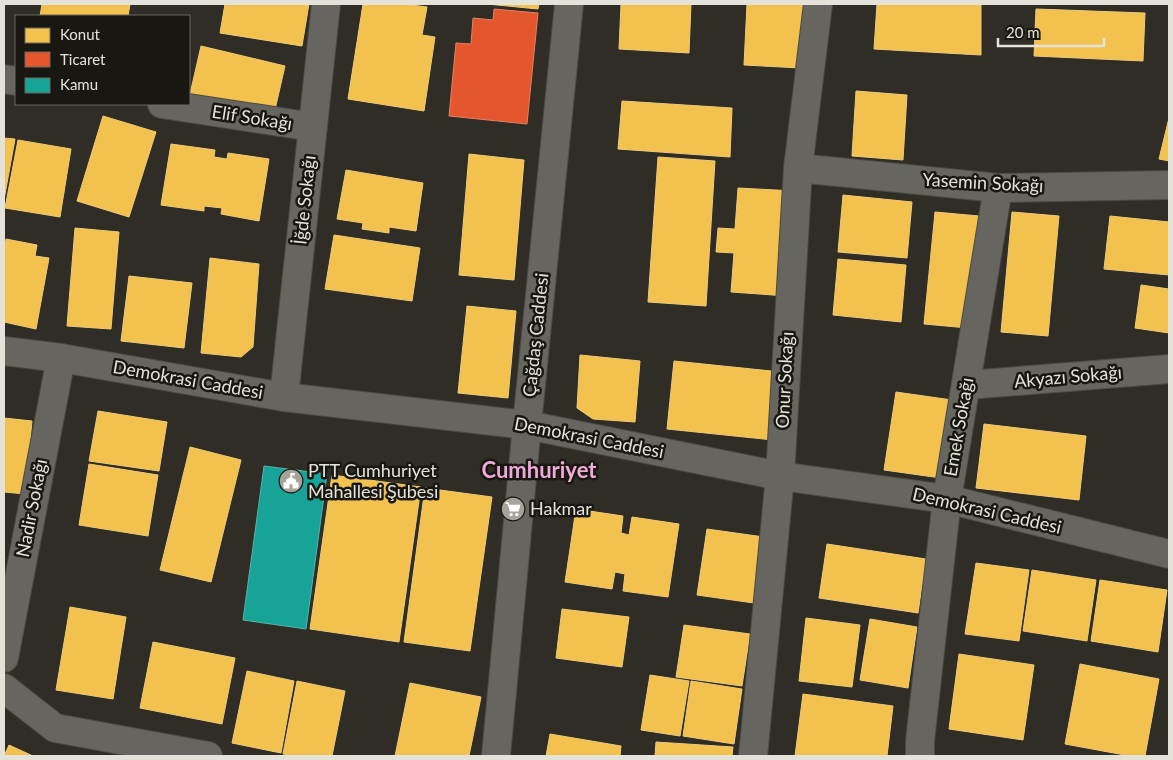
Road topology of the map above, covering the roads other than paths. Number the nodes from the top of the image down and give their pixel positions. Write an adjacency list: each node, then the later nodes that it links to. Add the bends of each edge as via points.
1 (326, 4): 5 (street, İğde Sokağı)
2 (570, 4): 14 (street, Çağdaş Caddesi)
3 (818, 4): 6 (street, Onur Sokağı)
4 (169, 105): 5 (street, Elif Sokağı)
5 (313, 127): 13 (street, İğde Sokağı)
6 (798, 168): 8 (street, Yasemin Sokağı); 15 (street, Onur Sokağı)
7 (1169, 185): 8 (street, Yasemin Sokağı)
8 (998, 188): 12 (street, Emek Sokağı)
9 (4, 351): 10 (street, Demokrasi Caddesi)
10 (61, 358): 13 (street, Demokrasi Caddesi); 18 (street, Nadir Sokağı)
11 (1169, 369): 12 (street, Akyazı Sokağı)
12 (967, 385): 16 (street, Emek Sokağı)
13 (284, 397): 14 (street, Demokrasi Caddesi)
14 (527, 425): 15 (street, Demokrasi Caddesi); 21 (street, Çağdaş Caddesi)
15 (780, 476): 16 (street, Demokrasi Caddesi); 22 (street, Onur Sokağı)
16 (947, 499): 17 (street, Demokrasi Caddesi); 23 (street, Emek Sokağı)
17 (1169, 554)
18 (4, 658)
19 (4, 688): 20 (street, via 55,728)
20 (208, 756)
21 (496, 756)
22 (754, 756)
23 (920, 756)

